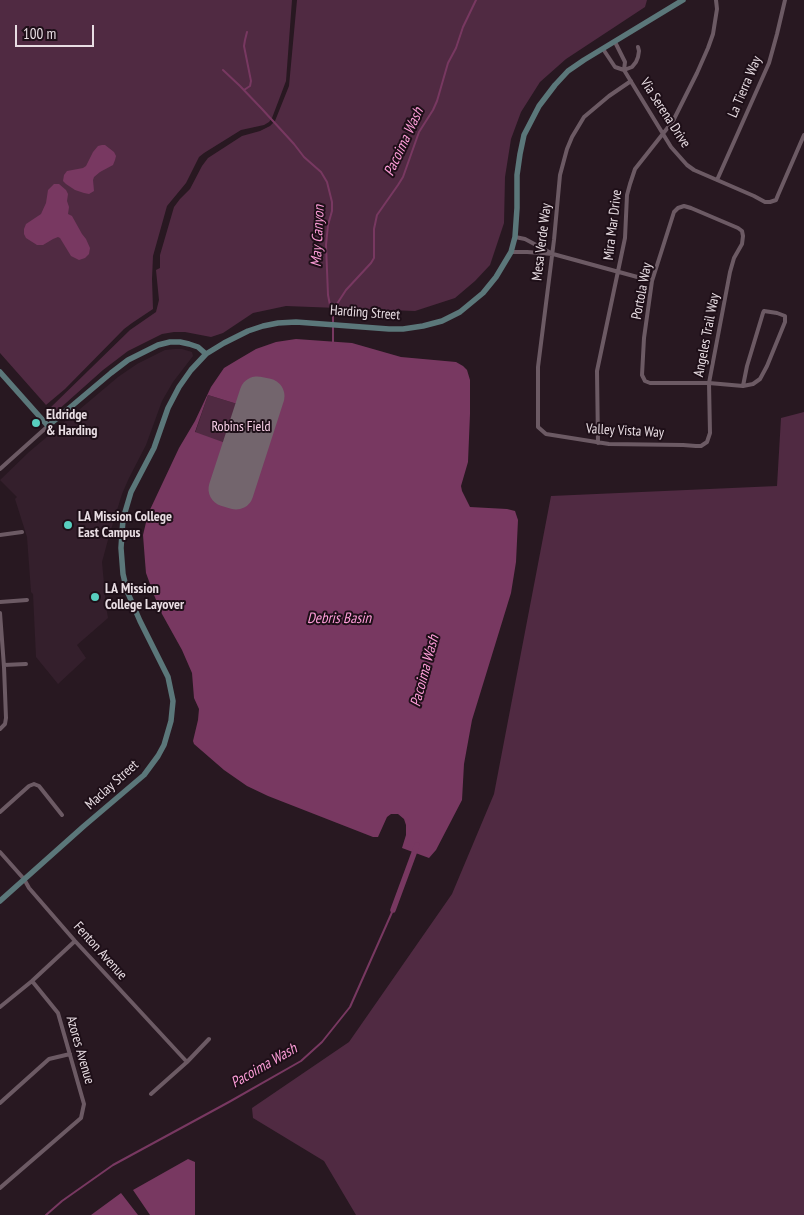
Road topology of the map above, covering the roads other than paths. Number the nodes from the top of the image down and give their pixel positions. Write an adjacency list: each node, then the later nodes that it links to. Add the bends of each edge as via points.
1 (683, 0): 4 (street, Harding Street)
2 (716, 0): 9 (street, Mira Mar Drive, via 717,10 708,48 681,107)
3 (785, 0): 11 (street, La Tierra Way, via 768,63)
4 (615, 42): 6 (street, Harding Street); 7 (street, Via Serena Drive, via 625,62)
5 (638, 47): 7 (street, via 636,62)
6 (603, 49): 7 (street, Via Serena Drive, via 615,67); 13 (street, Harding Street, via 568,71 530,122 524,135 517,175)
7 (624, 70): 8 (street, Via Serena Drive)
8 (631, 81): 9 (street, Via Serena Drive); 15 (street, Mesa Verde Way, via 592,109 572,137 560,176)
9 (663, 133): 11 (street, Via Serena Drive, via 687,165); 16 (street, Mira Mar Drive, via 635,169 630,184)
10 (804, 135): 11 (street, Via Serena Drive, via 776,200 765,202)
11 (717, 180)
12 (678, 208): 17 (street, Portola Way); 20 (street, Angeles Trail Way, via 691,208 738,228 743,236 730,272)
13 (515, 236): 14 (street, Harding Street); 15 (street)
14 (511, 252): 15 (street); 18 (street, Harding Street, via 482,293 460,312 442,321 403,329 278,323 235,337)
15 (553, 254): 16 (street); 23 (street, Mesa Verde Way, via 538,367 537,423)
16 (618, 272): 17 (street); 25 (street, Mira Mar Drive, via 597,371)
17 (652, 281): 20 (street, Portola Way, via 642,375 650,383)
18 (206, 354): 22 (street, via 198,347 180,342 158,345 128,360); 38 (street, Maclay Street, via 178,387 154,448 131,492 123,519 121,548 127,591 168,677 173,701 164,745 144,775)
19 (0, 372): 22 (street)
20 (708, 383): 21 (street); 24 (street, Angeles Trail Way, via 710,432)
21 (743, 386): 21 (street, via 764,311 785,316 760,379)
22 (48, 426): 26 (street)
23 (542, 432): 25 (street, Valley Vista Way)
24 (707, 442): 25 (street, Valley Vista Way, via 701,446)
25 (598, 443)
26 (0, 469)
27 (22, 532): 28 (street)
28 (0, 535)
29 (27, 600): 30 (street)
30 (0, 602)
31 (0, 612): 33 (street)
32 (26, 664): 33 (street)
33 (3, 667): 34 (street, via 5,724)
34 (0, 729)
35 (0, 812): 36 (street, via 34,784)
36 (62, 815)
37 (0, 852): 38 (street, Fenton Avenue)
38 (24, 879): 39 (street, Maclay Street); 40 (street, Fenton Avenue)
39 (0, 901)
40 (75, 941): 41 (street); 45 (street, Fenton Avenue)
41 (32, 981): 42 (street); 44 (street, Azores Avenue, via 58,1013)
42 (0, 1007)
43 (209, 1039): 45 (street)
44 (70, 1054): 47 (street, via 49,1059); 48 (street, Azores Avenue, via 84,1104 81,1118)
45 (187, 1062): 46 (street)
46 (151, 1094)
47 (0, 1103)
48 (0, 1188)

